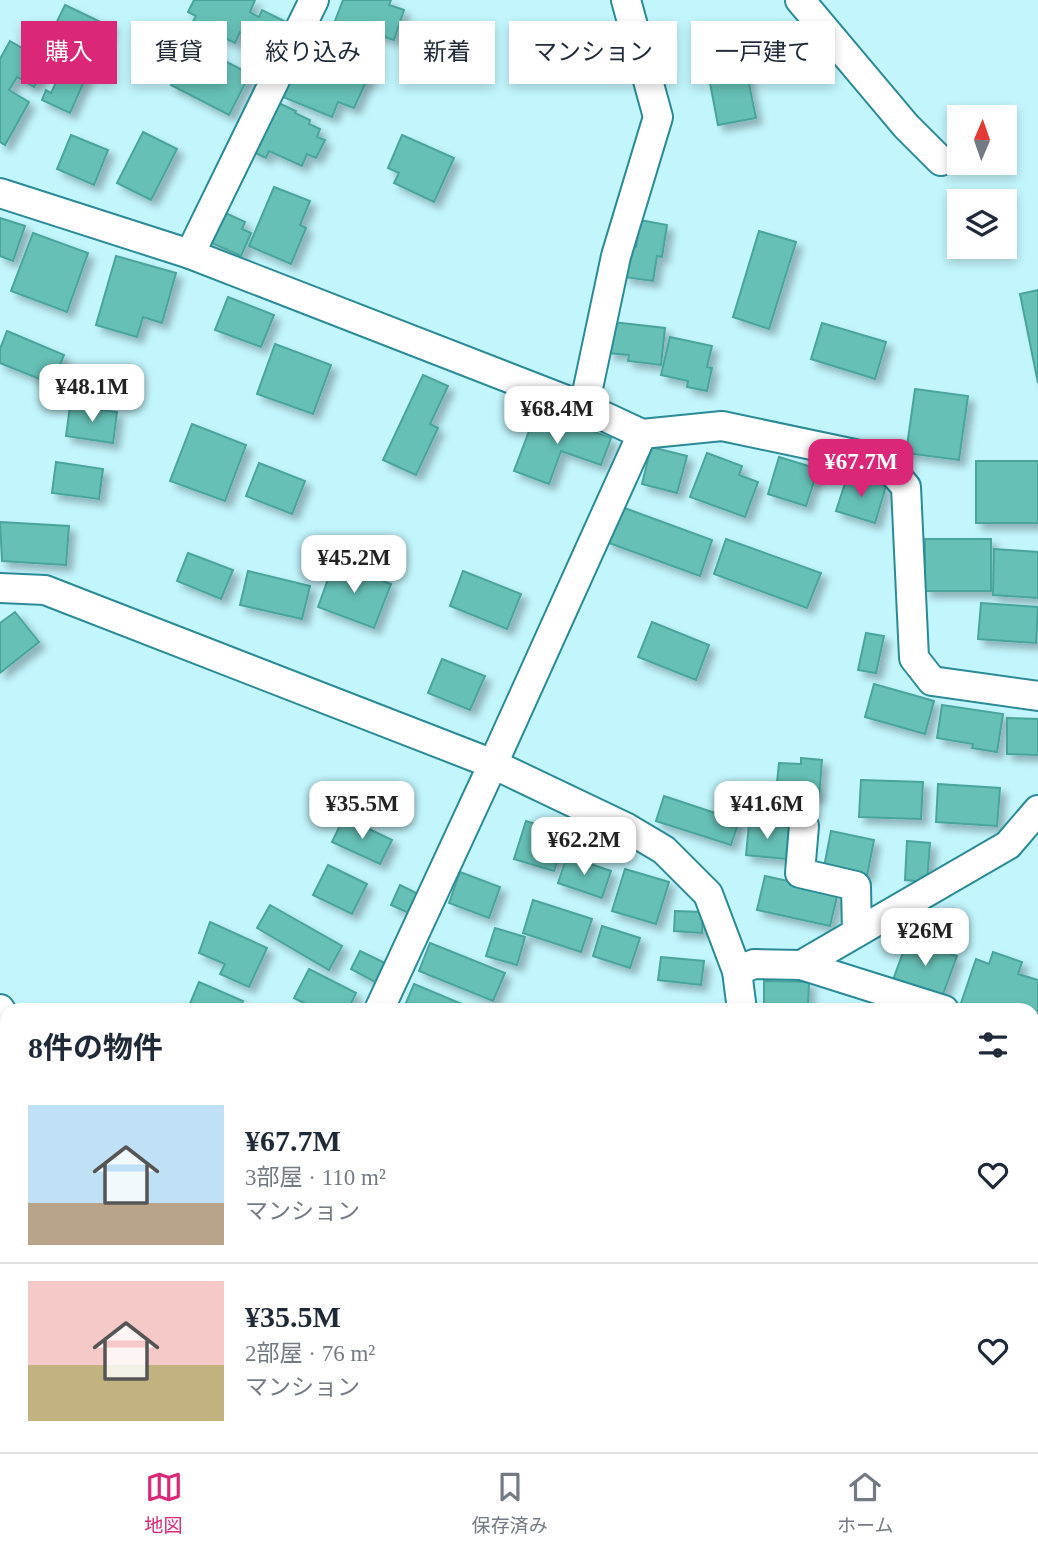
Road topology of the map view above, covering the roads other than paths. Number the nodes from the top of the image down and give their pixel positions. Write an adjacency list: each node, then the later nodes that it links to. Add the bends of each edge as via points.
1 (314, 0): 6 (street)
2 (626, 0): 7 (street, via 658,117 616,256)
3 (800, 0): 4 (street)
4 (940, 160)
5 (0, 193): 6 (street)
6 (190, 254): 7 (street)
7 (584, 407): 8 (street)
8 (642, 435): 10 (street, via 722,426 883,460 905,486 914,658 932,681); 11 (street)
9 (0, 588): 11 (street, via 45,590)
10 (1038, 696)
11 (493, 764): 16 (street, via 664,850 708,894); 17 (street)
12 (1038, 810): 14 (street, via 1008,845)
13 (804, 826): 14 (street, via 800,873 856,886)
14 (857, 932): 15 (street)
15 (801, 965): 16 (street, via 754,964); 19 (street)
16 (737, 971): 18 (street)
17 (382, 1003)
18 (741, 1003)
19 (922, 1003)

